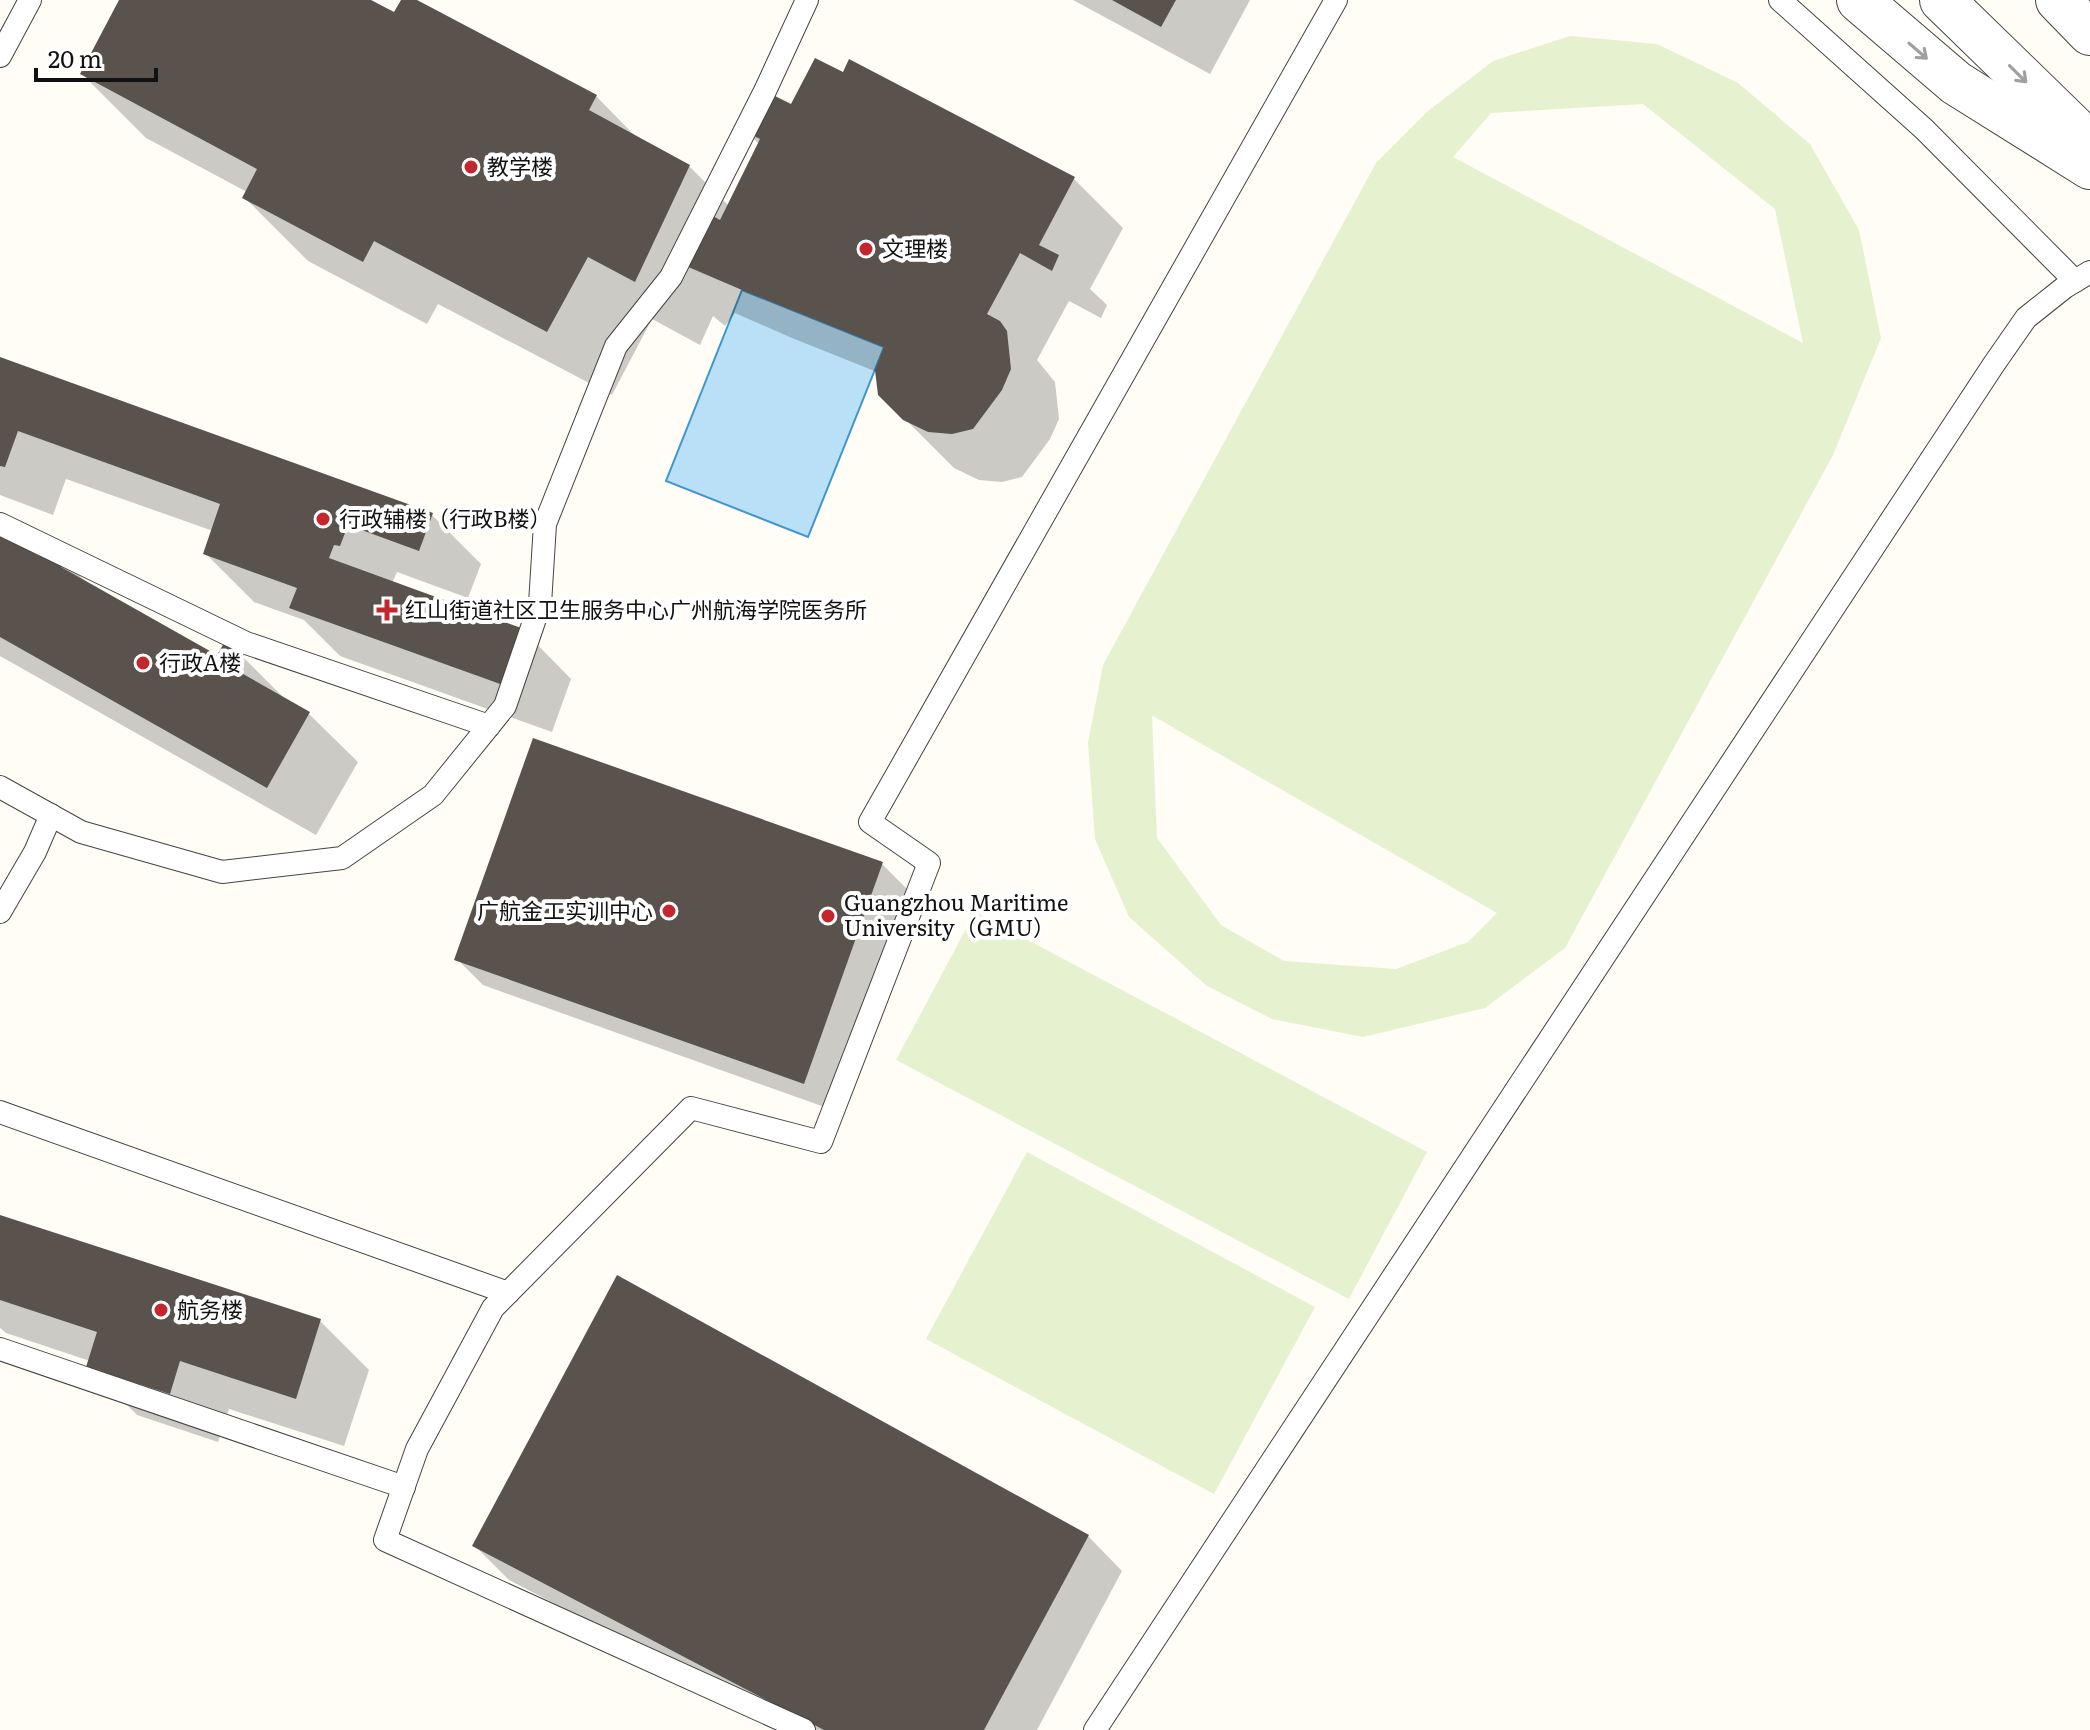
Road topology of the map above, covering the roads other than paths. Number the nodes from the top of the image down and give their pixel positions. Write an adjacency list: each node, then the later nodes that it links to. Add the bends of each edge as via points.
1 (30, 0): 9 (lane)
2 (807, 0): 14 (lane, via 671,277 616,346 545,524 540,604 505,706)
3 (1336, 0): 19 (lane, via 870,822 929,863 821,1142 691,1108)
4 (1780, 0): 12 (lane)
5 (1859, 0): 11 (street, one-way to 11, via 1956,83)
6 (1942, 0): 10 (street, one-way to 10)
7 (2058, 0): 8 (street)
8 (2090, 33)
9 (0, 56)
10 (2090, 144)
11 (2090, 167)
12 (2083, 276): 23 (lane, via 2026,318 1994,364)
13 (0, 524): 14 (lane, via 246,643)
14 (489, 726): 16 (lane, via 433,795 342,858 222,872 81,832)
15 (0, 787): 16 (lane)
16 (51, 815): 17 (lane)
17 (0, 912)
18 (0, 1112): 19 (lane)
19 (508, 1293): 21 (lane, via 493,1308 417,1449)
20 (0, 1349): 21 (lane)
21 (404, 1487): 22 (lane, via 385,1540)
22 (804, 1730)
23 (1095, 1730)

